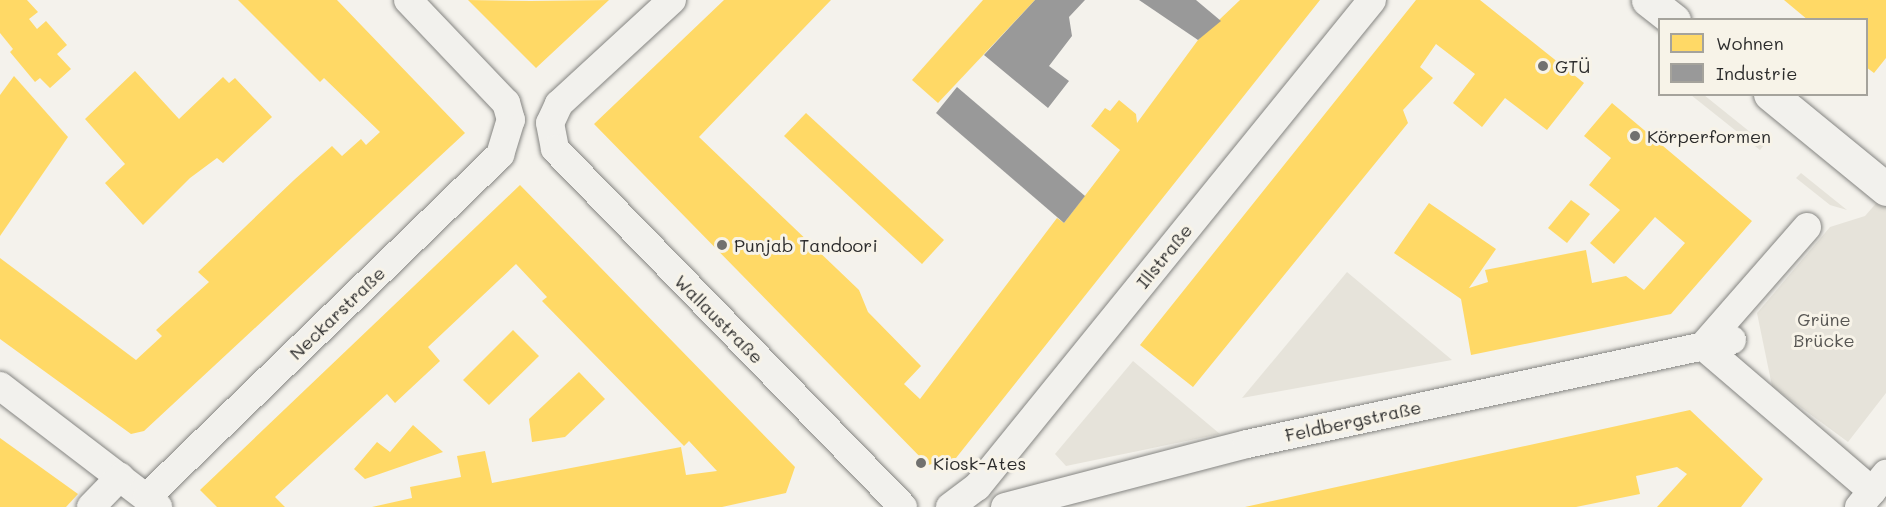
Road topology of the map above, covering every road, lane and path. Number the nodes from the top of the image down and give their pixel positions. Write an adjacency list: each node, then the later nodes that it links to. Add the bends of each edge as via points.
1 (408, 0): 14 (street, Neckarstraße, via 495,90 511,120 500,155)
2 (672, 0): 16 (street, Wallaustraße, via 559,105 550,123 551,138 563,160)
3 (1372, 0): 17 (street, Illstraße, via 977,487)
4 (1648, 0): 5 (main road)
5 (1671, 18)
6 (1772, 96): 7 (main road)
7 (1886, 189)
8 (1807, 226): 10 (street)
9 (1732, 340): 10 (street, Feldbergstraße)
10 (1703, 346): 13 (street); 18 (street, Feldbergstraße, via 1247,444)
11 (0, 386): 12 (street)
12 (120, 477): 14 (street); 15 (street)
13 (1872, 490)
14 (152, 502)
15 (91, 507)
16 (903, 507)
17 (950, 507)
18 (1005, 507)

